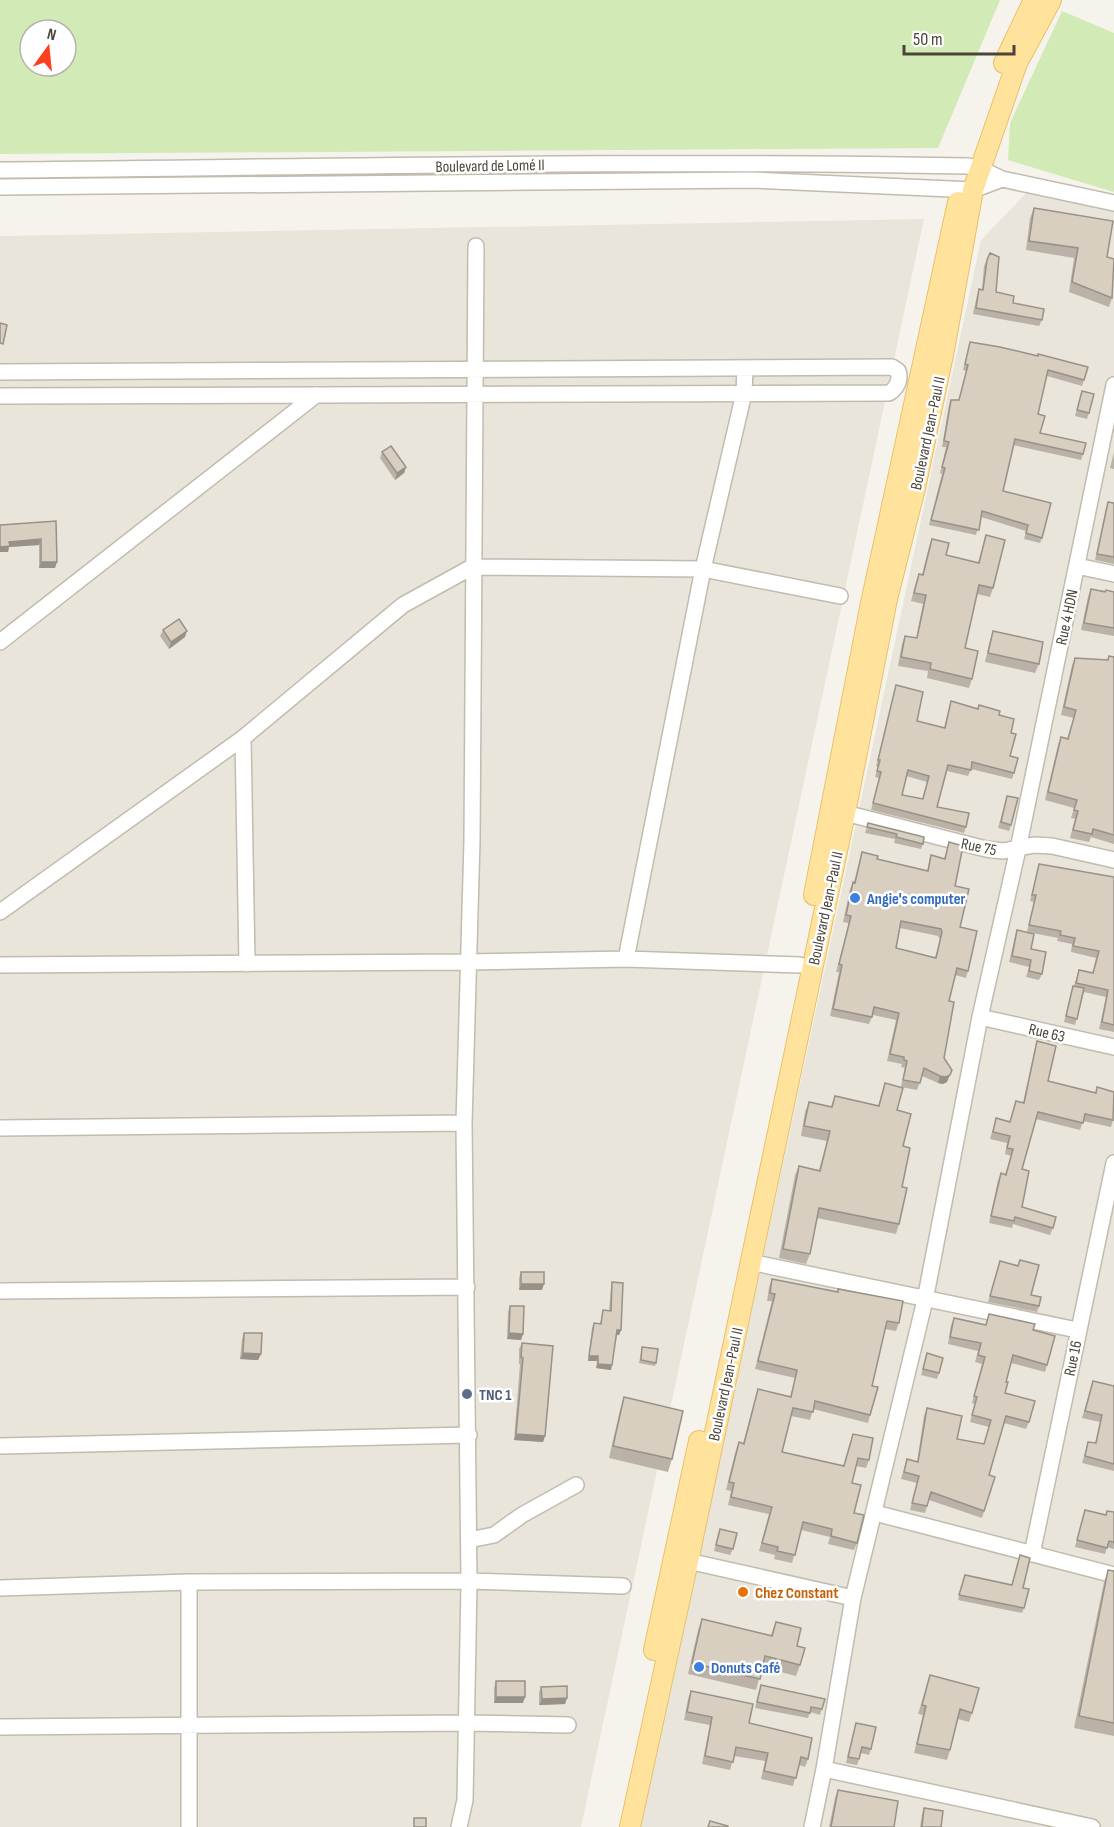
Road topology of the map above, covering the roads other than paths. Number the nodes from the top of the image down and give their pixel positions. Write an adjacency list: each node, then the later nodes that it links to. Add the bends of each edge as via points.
1 (1034, 0): 3 (main road, Boulevard Jean-Paul II, via 1006,57)
2 (1051, 0): 3 (main road, Boulevard Jean-Paul II, via 1017,63)
3 (973, 167): 4 (street, Boulevard de Lomé II, via 610,163); 5 (street); 7 (main road, Boulevard Jean-Paul II)
4 (0, 170)
5 (1002, 179): 7 (street); 8 (street)
6 (0, 187): 7 (street, Boulevard de Lomé II, via 753,180)
7 (967, 190): 25 (main road, Boulevard Jean-Paul II, via 943,355 887,600); 32 (main road, Boulevard Jean-Paul II, via 871,603)
8 (1114, 203)
9 (476, 246): 11 (street)
10 (745, 368): 11 (street); 14 (street); 14 (street, via 892,367 900,377 895,390 889,393)
11 (474, 369): 12 (street); 15 (street)
12 (0, 372)
13 (1114, 385): 18 (street, Rue 4 HDN)
14 (744, 393): 15 (street); 20 (street)
15 (474, 394): 16 (street); 19 (street)
16 (316, 395): 17 (street); 23 (street)
17 (0, 396)
18 (1077, 566): 21 (street); 26 (street, Rue 4 HDN)
19 (472, 567): 20 (street); 24 (street, via 403,605); 30 (street)
20 (703, 568): 22 (street); 29 (street)
21 (1114, 574)
22 (840, 596)
23 (0, 642)
24 (243, 738): 28 (street); 31 (street)
25 (845, 813): 26 (street, Rue 75, via 986,849); 39 (main road, Boulevard Jean-Paul II)
26 (1018, 849): 27 (street, Rue 75, via 1052,846); 34 (street, Rue 4 HDN)
27 (1114, 860)
28 (0, 912)
29 (626, 959): 30 (street); 32 (street)
30 (468, 962): 31 (street); 36 (street)
31 (247, 964): 33 (street)
32 (800, 964): 64 (main road, Boulevard Jean-Paul II)
33 (0, 965)
34 (980, 1017): 35 (street, Rue 63); 42 (street, Rue 4 HDN)
35 (1114, 1047)
36 (464, 1123): 37 (street); 40 (street)
37 (0, 1128)
38 (1114, 1163): 43 (street, Rue 16)
39 (750, 1262): 42 (street); 50 (main road, Boulevard Jean-Paul II)
40 (467, 1287): 41 (street); 44 (street)
41 (0, 1291)
42 (925, 1300): 43 (street); 47 (street, Rue 4 HDN)
43 (1077, 1330): 49 (street, Rue 16)
44 (469, 1435): 45 (street); 48 (street)
45 (0, 1446)
46 (576, 1485): 48 (street, via 494,1535)
47 (874, 1513): 49 (street); 56 (street, Rue 4 HDN)
48 (469, 1540): 52 (street)
49 (1032, 1554): 51 (street)
50 (688, 1561): 56 (street); 65 (main road, Boulevard Jean-Paul II)
51 (1114, 1575)
52 (469, 1581): 53 (street); 54 (street); 57 (street)
53 (189, 1582): 55 (street); 59 (street)
54 (623, 1586)
55 (0, 1588)
56 (853, 1598): 61 (street, Rue 4 HDN)
57 (466, 1722): 58 (street); 59 (street); 63 (street, via 465,1800)
58 (568, 1725)
59 (188, 1727): 60 (street); 62 (street)
60 (0, 1728)
61 (824, 1770): 66 (street, Rue 4 HDN); 67 (street)
62 (189, 1827)
63 (459, 1827)
64 (617, 1827)
65 (630, 1827)
66 (812, 1827)
67 (1092, 1827)

